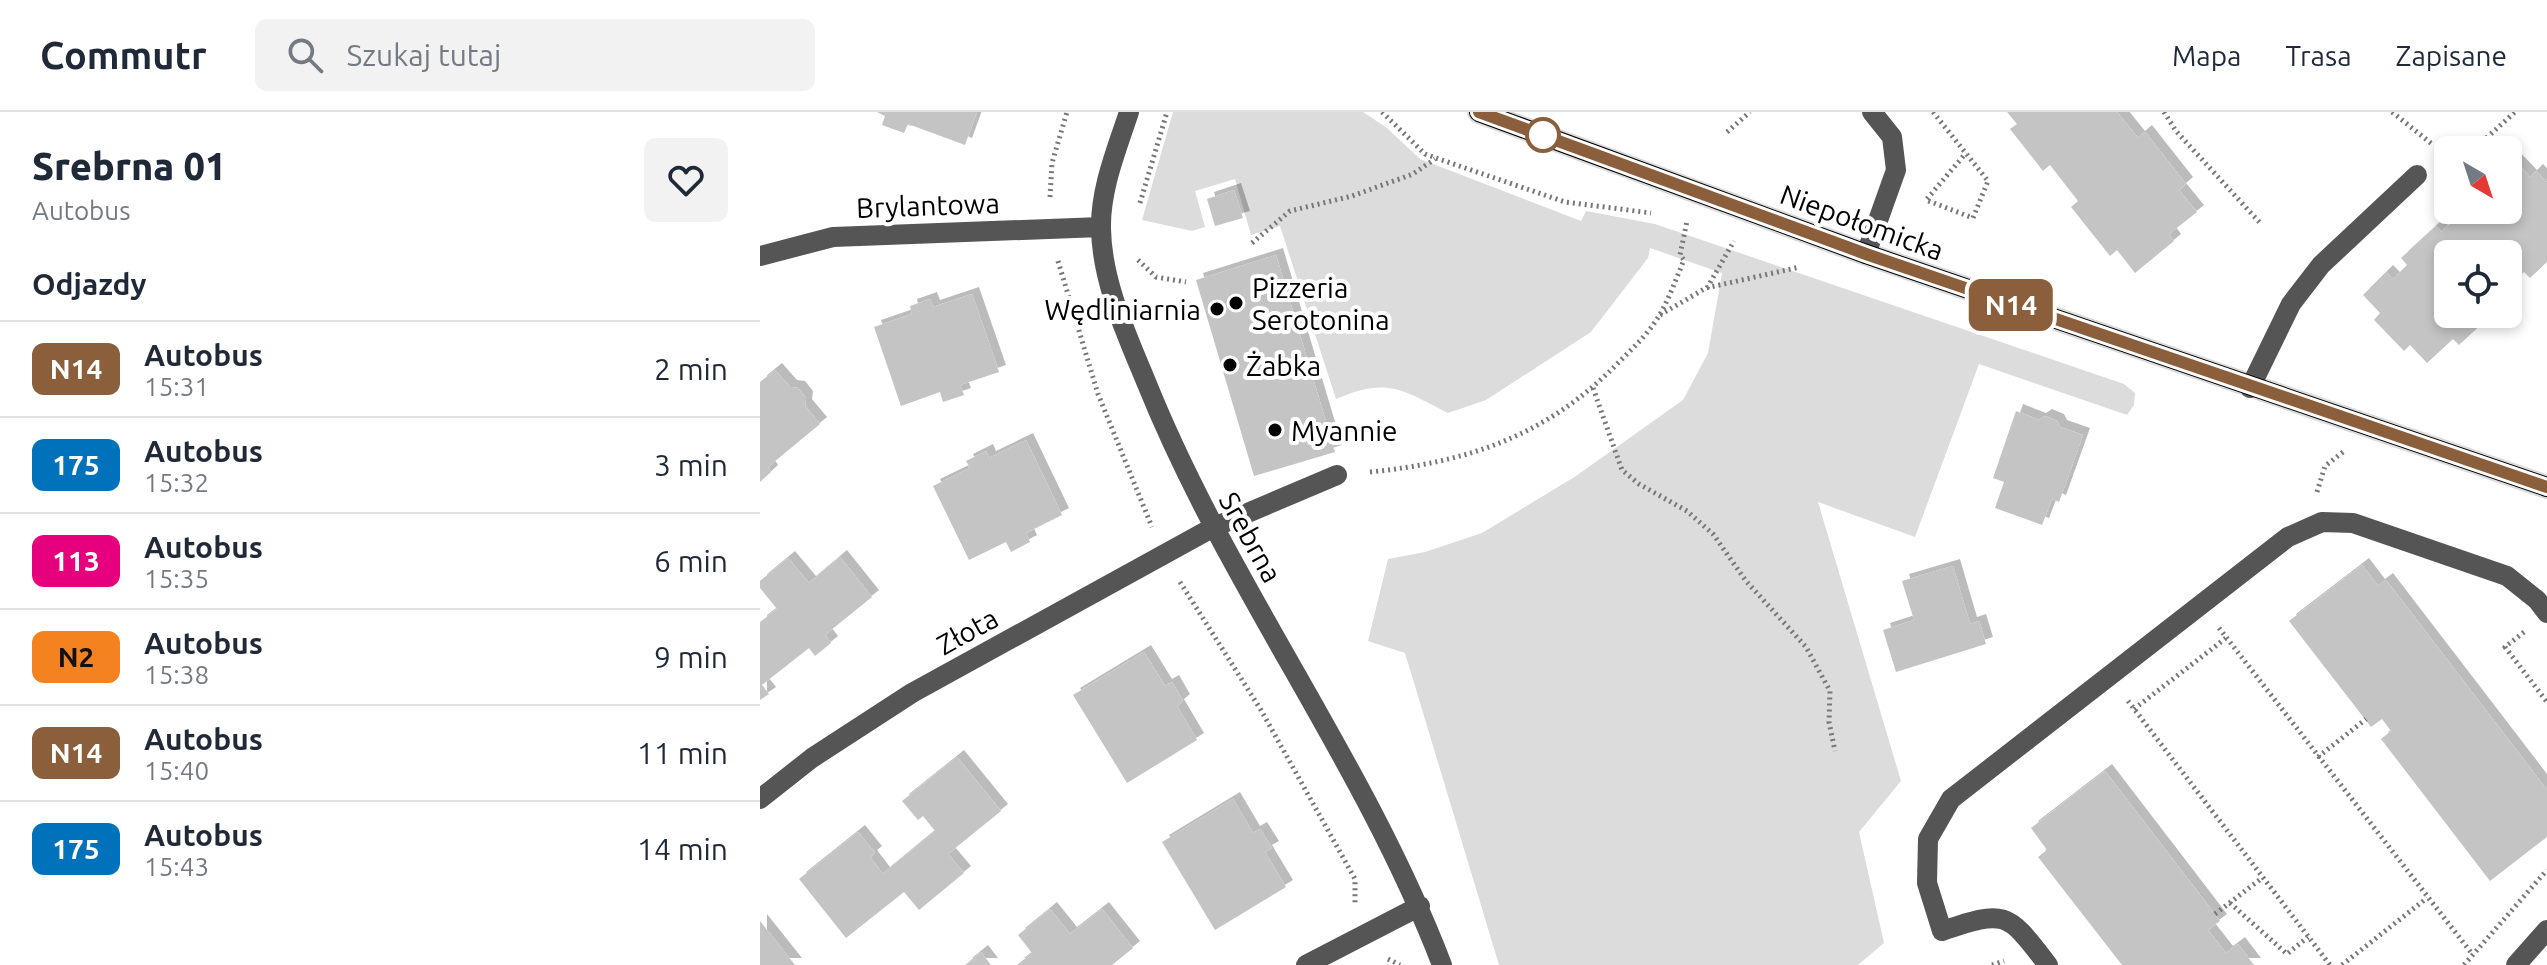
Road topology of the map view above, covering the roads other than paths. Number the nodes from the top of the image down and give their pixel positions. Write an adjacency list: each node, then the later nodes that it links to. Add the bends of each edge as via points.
1 (1129, 112): 5 (street, Srebrna, via 1108,175)
2 (1479, 112): 6 (main road, Niepołomicka)
3 (1872, 112): 6 (street, via 1892,137 1897,161)
4 (2417, 175): 8 (street, via 2321,265 2291,304)
5 (1101, 227): 7 (street, Brylantowa, via 833,237); 11 (street, Srebrna, via 1105,270 1121,322)
6 (1866, 254): 8 (main road, Niepołomicka)
7 (760, 256)
8 (2250, 388): 10 (main road, Niepołomicka)
9 (1337, 475): 11 (street, Złota)
10 (2547, 487)
11 (1212, 528): 13 (street, Złota, via 912,693); 14 (street, Srebrna, via 1362,790)
12 (2547, 613): 18 (street, via 2507,576 2353,523 2322,522 2288,537 1951,799 1928,839 1927,883 1942,931 1984,917 2002,917 2018,927)
13 (760, 799)
14 (1420, 906): 16 (street); 17 (street, Srebrna)
15 (2547, 930): 19 (street)
16 (1306, 965)
17 (1442, 965)
18 (2048, 965)
19 (2516, 965)

